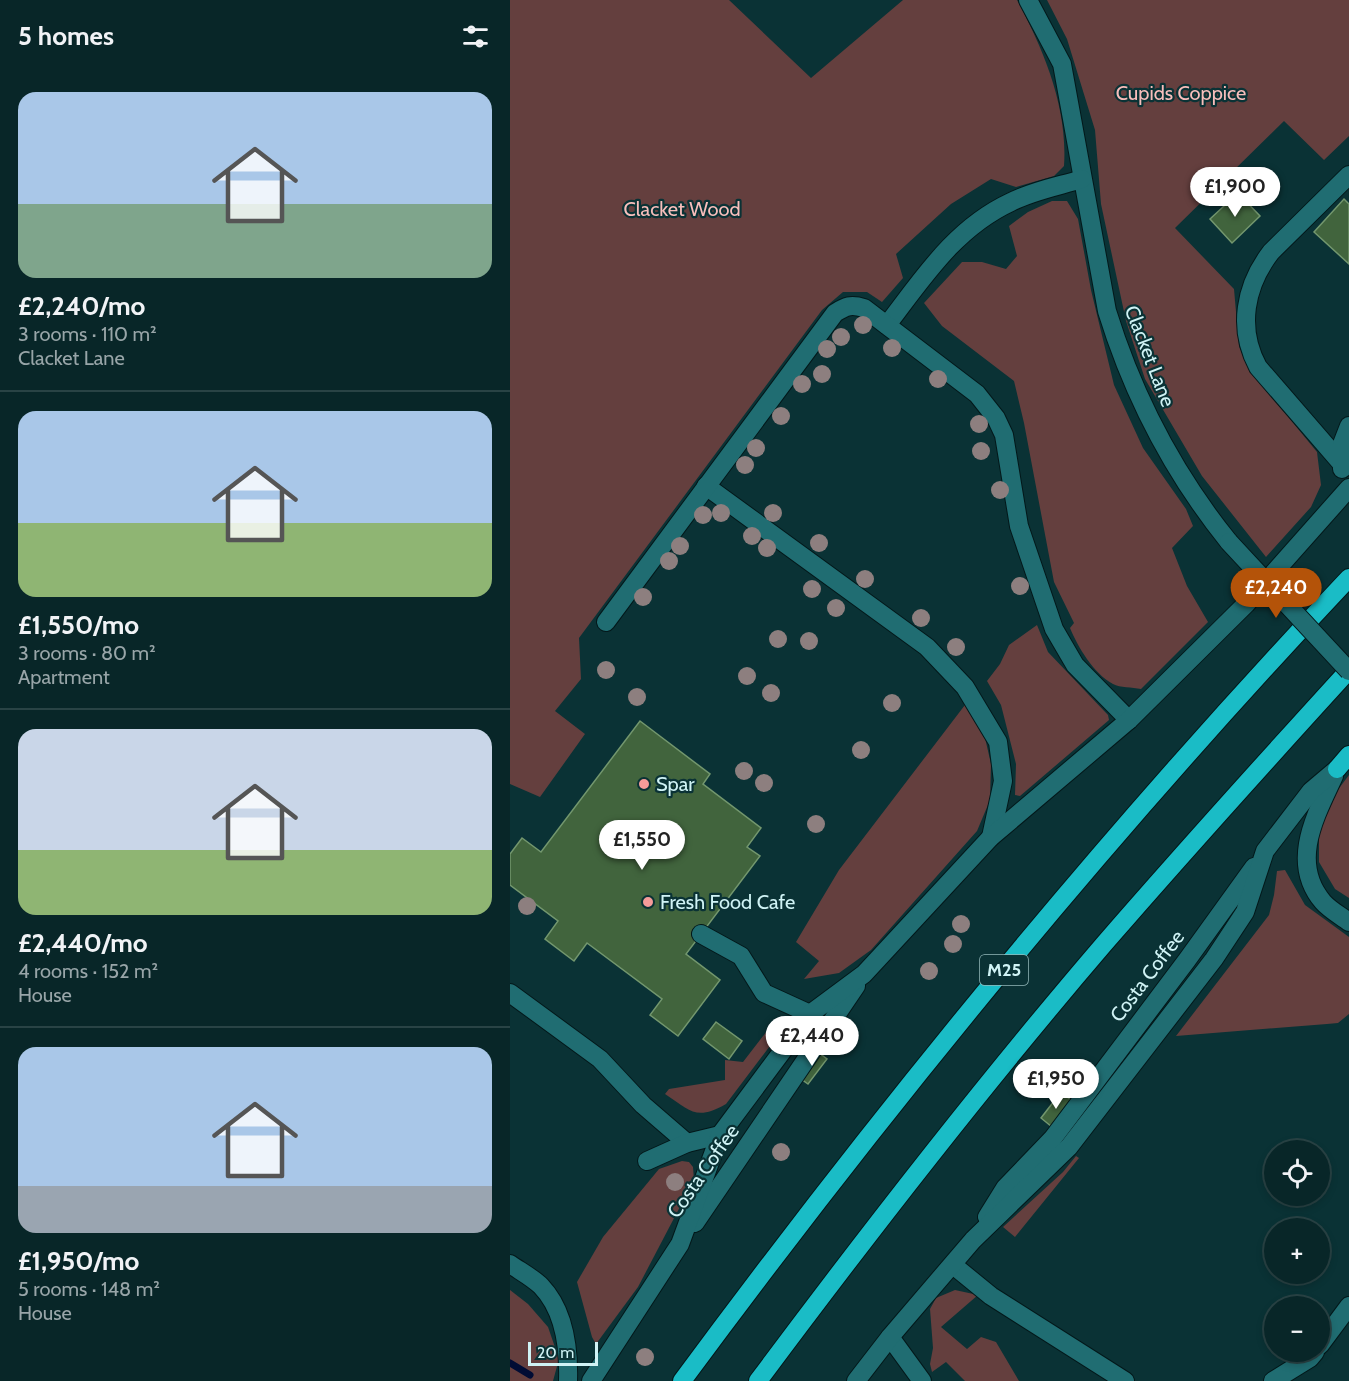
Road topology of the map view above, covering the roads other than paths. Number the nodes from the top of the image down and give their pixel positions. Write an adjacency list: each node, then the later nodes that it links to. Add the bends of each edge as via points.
1 (1028, 0): 3 (street, Clacket Lane, via 1062,63)
2 (1349, 176): 6 (street, via 1260,266 1249,293 1246,324 1250,353 1258,367)
3 (1082, 179): 4 (street, via 1011,201 979,220 950,245); 11 (street, Clacket Lane, bridge, via 1107,311 1141,401 1180,474 1229,542)
4 (887, 325): 7 (street, via 854,305 835,314); 12 (street, via 977,394 996,418 1004,435 1019,526 1054,629 1075,665)
5 (1349, 426): 6 (street, via 1342,444)
6 (1342, 465): 8 (street)
7 (706, 486): 10 (street); 14 (street, via 927,647 965,687 998,742 1003,781)
8 (1347, 489): 12 (street, via 1246,604)
9 (1349, 578): 32 (highway, M25, via 1234,702 998,976 830,1185)
10 (606, 622)
11 (1349, 671): 33 (highway, via 1185,852 1036,1026)
12 (1129, 720): 14 (street)
13 (1343, 762): 15 (street, via 1309,834 1306,854 1308,872 1323,902); 25 (street, via 1311,791 1265,851 1245,912 1069,1147 973,1240)
14 (991, 837): 17 (street)
15 (1349, 921)
16 (701, 934): 19 (street, via 741,956 765,993)
17 (864, 974): 19 (street); 23 (street, Costa Coffee)
18 (510, 993): 21 (street, via 600,1059 643,1106)
19 (810, 1014): 20 (street)
20 (720, 1135): 21 (street); 23 (street)
21 (687, 1143): 22 (street)
22 (647, 1161)
23 (680, 1244): 31 (street)
24 (510, 1264): 30 (street, via 541,1286 558,1312 566,1344)
25 (954, 1264): 28 (street); 36 (street, via 991,1296)
26 (1349, 1306): 27 (street)
27 (1330, 1332)
28 (890, 1337): 34 (street); 35 (street)
29 (1304, 1362): 37 (street)
30 (568, 1381)
31 (591, 1381)
32 (682, 1381)
33 (758, 1381)
34 (856, 1381)
35 (922, 1381)
36 (1125, 1381)
37 (1273, 1381)

